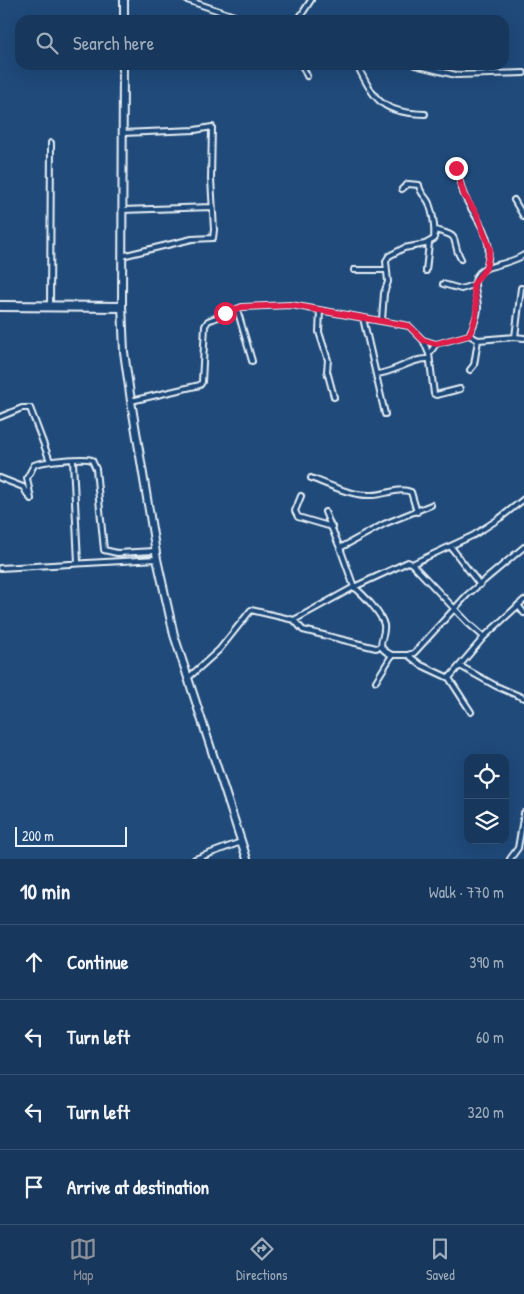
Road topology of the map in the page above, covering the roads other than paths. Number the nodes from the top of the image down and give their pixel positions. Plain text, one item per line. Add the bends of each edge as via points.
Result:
1 (124, 0) edge
2 (187, 0) edge
3 (311, 0) edge
4 (124, 15) edge
5 (231, 15) edge
6 (301, 15) edge
7 (124, 70) edge
8 (304, 70) edge
9 (359, 70) edge
10 (436, 70) edge
11 (524, 73) edge
12 (307, 76) dead end
13 (425, 114) dead end
14 (122, 133) junction
15 (51, 143) dead end
16 (456, 168) dead end
17 (402, 189) dead end
18 (514, 200) dead end
19 (212, 207) junction
20 (122, 210) junction
21 (524, 217) edge
22 (435, 230) junction
23 (429, 243) junction
24 (524, 255) edge
25 (122, 256) junction
26 (461, 259) dead end
27 (486, 268) junction
28 (354, 270) dead end
29 (385, 270) junction
30 (426, 271) dead end
31 (444, 284) dead end
32 (473, 285) junction
33 (521, 288) dead end
34 (0, 304) edge
35 (50, 307) junction
36 (122, 307) junction
37 (0, 308) edge
38 (237, 309) junction
39 (320, 311) junction
40 (363, 318) junction
41 (382, 320) junction
42 (469, 335) junction
43 (515, 337) junction
44 (524, 338) edge
45 (423, 340) junction
46 (478, 340) junction
47 (436, 344) junction
48 (429, 357) junction
49 (252, 361) dead end
50 (470, 370) dead end
51 (376, 374) junction
52 (460, 389) dead end
53 (334, 397) dead end
54 (131, 401) junction
55 (386, 414) dead end
56 (0, 417) edge
57 (50, 461) junction
58 (74, 461) junction
59 (0, 478) edge
60 (311, 478) dead end
61 (301, 496) dead end
62 (523, 501) edge
63 (431, 505) dead end
64 (324, 512) dead end
65 (417, 512) junction
66 (332, 527) junction
67 (524, 546) edge
68 (451, 547) junction
69 (340, 548) junction
70 (155, 551) junction
71 (157, 559) junction
72 (78, 562) junction
73 (412, 564) junction
74 (0, 568) edge
75 (480, 585) junction
76 (354, 587) junction
77 (524, 600) edge
78 (518, 605) junction
79 (455, 608) junction
80 (524, 613) edge
81 (294, 620) junction
82 (484, 637) junction
83 (381, 646) junction
84 (392, 655) junction
85 (408, 656) junction
86 (460, 666) junction
87 (188, 678) junction
88 (449, 678) junction
89 (376, 680) dead end
90 (524, 698) edge
91 (471, 712) dead end
92 (524, 813) edge
93 (241, 842) junction
94 (195, 859) edge
95 (247, 859) edge
96 (510, 859) edge

1 - 4 highway
2 - 5 street
3 - 6 street
7 - 14 highway
8 - 12 street
9 - 13 street via 369,91 383,106 398,112
10 - 11 street via 456,75
14 - 19 street via 212,127
14 - 20 highway
15 - 35 street
16 - 27 street via 464,195 488,239 490,249
17 - 22 street via 408,184 419,185 428,202
18 - 21 street
19 - 20 street
19 - 25 street via 213,238 192,239
20 - 25 highway
22 - 23 street via 434,239
22 - 26 street via 455,237
23 - 29 street via 392,252
23 - 30 street
24 - 27 street
25 - 36 highway
27 - 32 street
28 - 29 street
29 - 41 street via 388,282
31 - 32 street via 461,289
32 - 42 street via 478,308
33 - 43 street
34 - 35 street
35 - 36 street
35 - 37 street
36 - 54 highway
38 - 39 street via 291,305
38 - 49 street
38 - 54 street via 206,323 200,385
39 - 40 street
39 - 53 street via 319,332
40 - 41 street
40 - 51 street
41 - 45 street via 409,326
42 - 46 street
42 - 47 street
43 - 44 street
43 - 46 street
45 - 47 street
45 - 48 street
46 - 50 street via 474,365
47 - 48 street
48 - 51 street
48 - 52 street via 434,394
51 - 55 street
54 - 70 highway
56 - 57 street via 30,408
57 - 58 street
57 - 59 street via 34,465 28,474 31,499 23,487
58 - 70 street via 88,458 96,466 104,550 117,553
58 - 72 street
60 - 65 street via 363,495 406,490 411,492
61 - 66 street via 294,511 298,517
62 - 68 street
63 - 65 street
64 - 66 street
65 - 69 street via 384,524
66 - 69 street
67 - 75 street
68 - 73 street
68 - 75 street
69 - 76 street
70 - 71 highway
71 - 72 street
71 - 87 highway via 174,635
72 - 74 street
73 - 76 street via 408,562
73 - 79 street
75 - 79 street
76 - 81 street
76 - 83 street via 369,602 383,624
77 - 78 street
78 - 80 street
78 - 82 street
79 - 82 street
79 - 85 street
81 - 83 street via 303,630 312,633 376,648
81 - 87 street via 251,610 219,650
82 - 86 street
83 - 84 street via 383,651
84 - 85 street
84 - 89 street
85 - 88 street
86 - 88 street
86 - 90 street
87 - 93 highway
88 - 91 street
92 - 96 street via 518,848
93 - 94 street
93 - 95 highway

